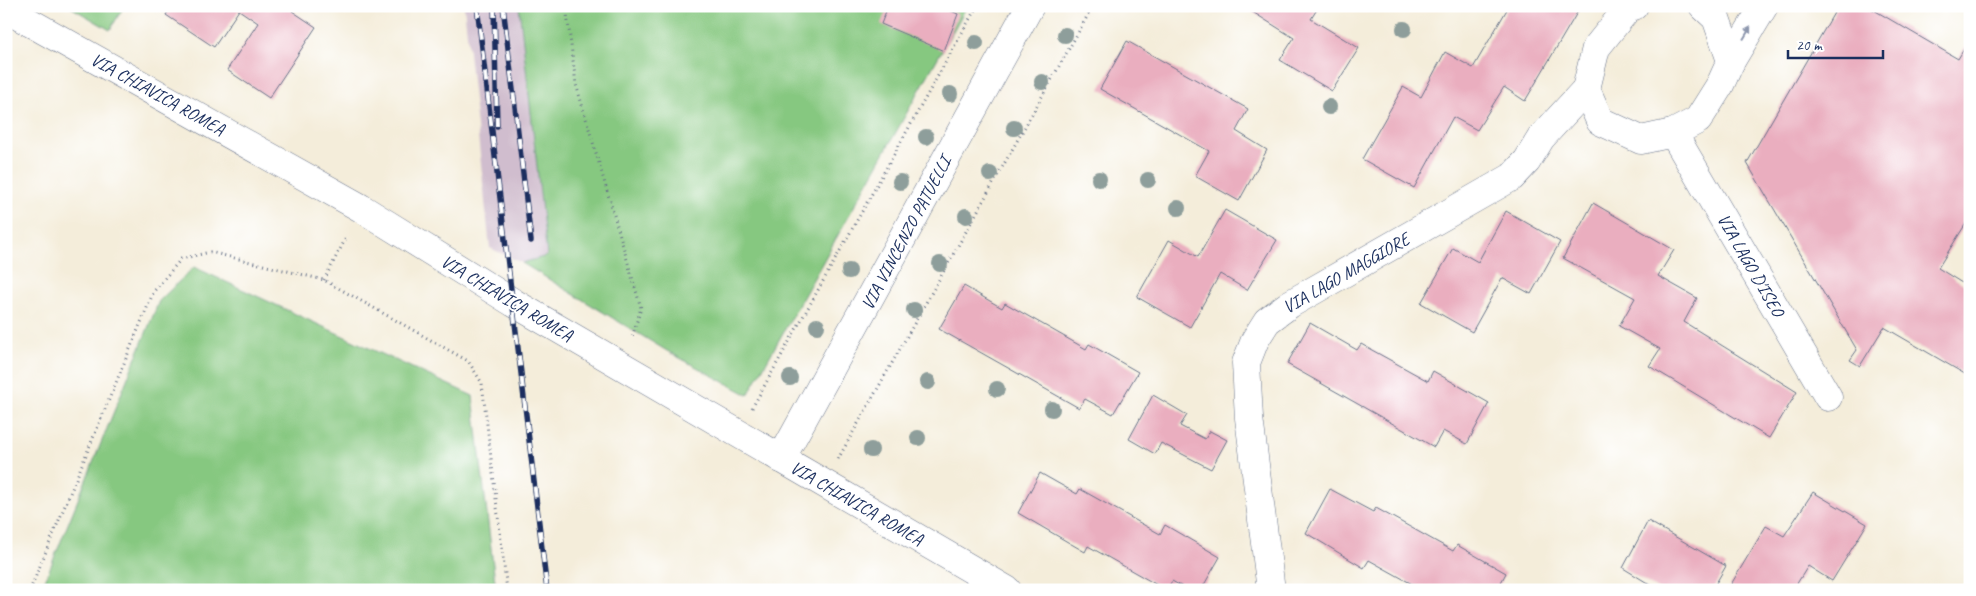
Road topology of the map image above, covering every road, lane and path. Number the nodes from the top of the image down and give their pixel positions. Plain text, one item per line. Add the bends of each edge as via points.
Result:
1 (566, 6) edge
2 (977, 6) edge
3 (1030, 6) edge
4 (1093, 6) edge
5 (1634, 6) edge
6 (1703, 6) edge
7 (1764, 6) edge
8 (6, 9) edge
9 (1731, 60) junction
10 (1586, 89) junction
11 (1673, 133) junction
12 (361, 208) junction
13 (324, 280) junction
14 (619, 365) junction
15 (1828, 397) dead end
16 (751, 411) dead end
17 (781, 459) junction
18 (837, 460) dead end
19 (30, 590) edge
20 (507, 590) edge
21 (1007, 590) edge
22 (1271, 590) edge

1 - 14 path via 576,84 641,308
2 - 16 path
3 - 17 street, VIA VINCENZO PATUELLI
4 - 18 path
5 - 10 street via 1628,8 1596,48
6 - 9 street via 1716,18
9 -> 7 street
8 - 12 street, VIA CHIAVICA ROMEA
9 - 11 street via 1698,120
10 - 11 street via 1600,121 1641,140
10 - 22 street, VIA LAGO MAGGIORE via 1541,138 1512,177 1290,304 1267,321 1254,340 1246,363 1249,418
11 - 15 street, VIA LAGO D'ISEO
12 - 13 path
12 - 14 street, VIA CHIAVICA ROMEA
13 - 19 path via 210,252 181,259 154,291
13 - 20 path via 468,361 482,383
14 - 17 street, VIA CHIAVICA ROMEA
17 - 21 street, VIA CHIAVICA ROMEA

